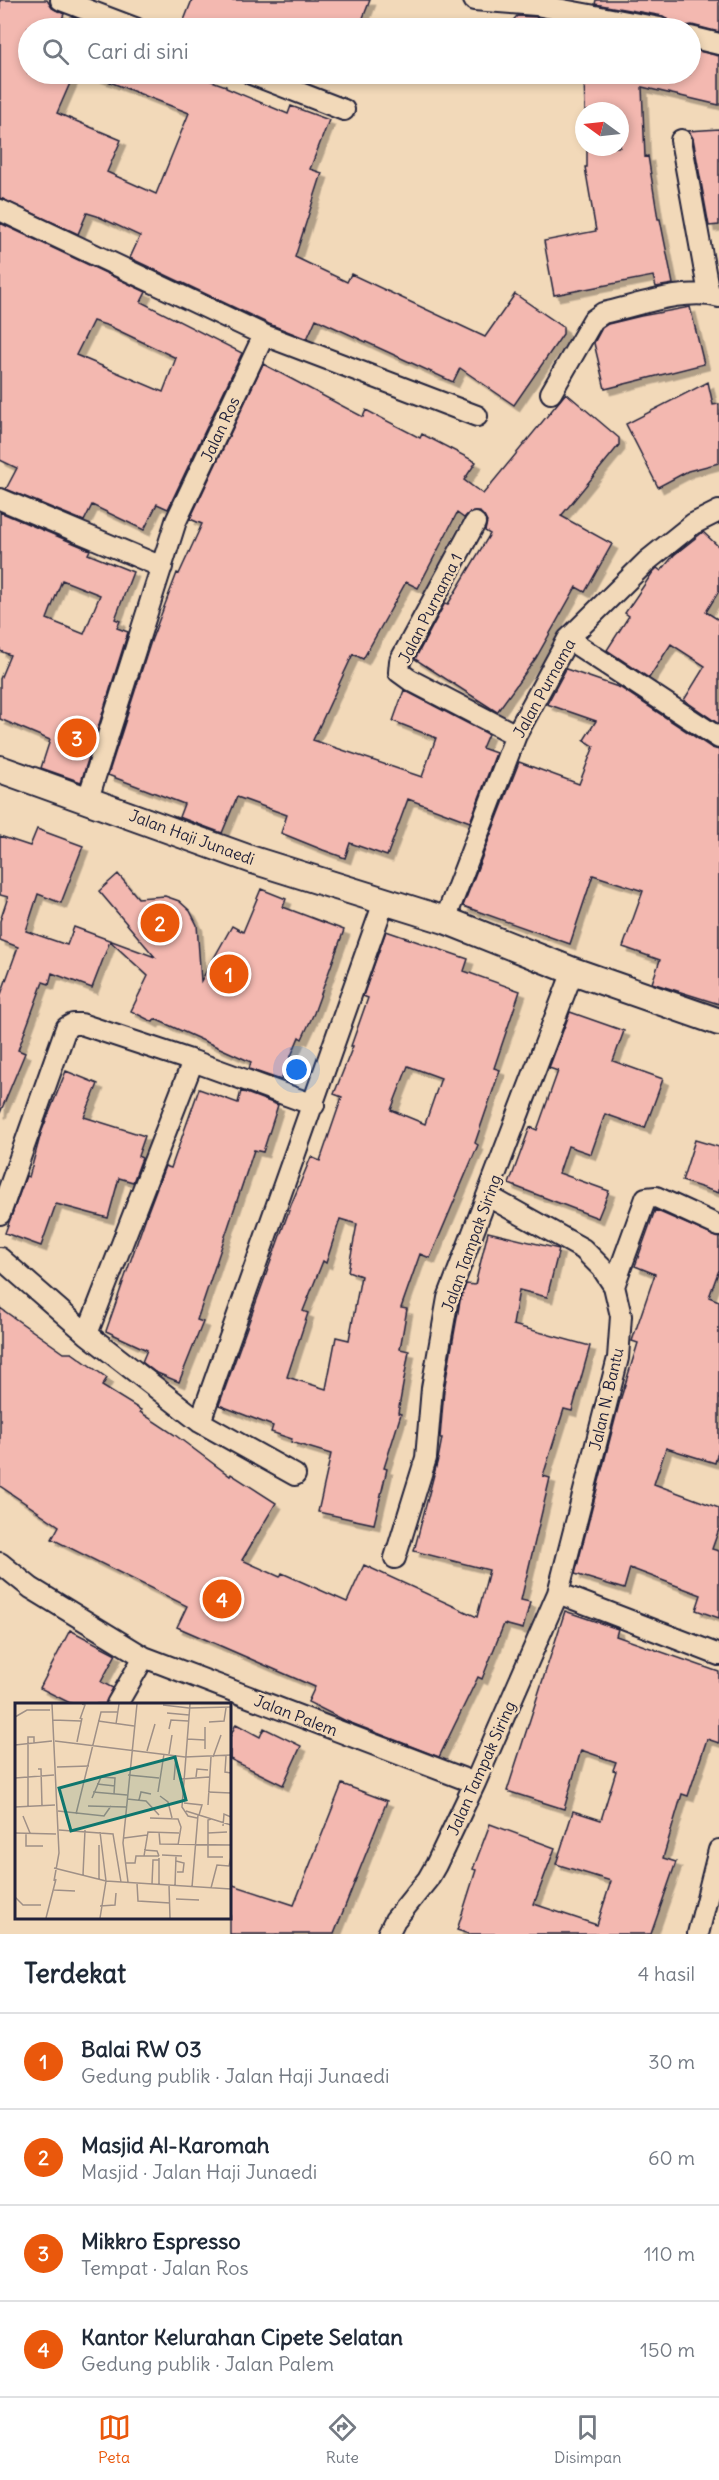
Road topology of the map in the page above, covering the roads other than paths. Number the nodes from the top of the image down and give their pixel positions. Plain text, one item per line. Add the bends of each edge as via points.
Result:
1 (61, 0) edge
2 (476, 0) edge
3 (109, 18) edge
4 (604, 18) edge
5 (701, 40) edge
6 (719, 44) edge
7 (277, 84) edge
8 (344, 110) dead end
9 (681, 140) dead end
10 (0, 210) edge
11 (714, 296) edge
12 (264, 335) junction
13 (551, 393) dead end
14 (477, 416) dead end
15 (0, 499) edge
16 (719, 511) edge
17 (475, 523) dead end
18 (162, 567) junction
19 (568, 639) junction
20 (516, 735) junction
21 (719, 738) edge
22 (0, 769) edge
23 (87, 802) junction
24 (384, 902) junction
25 (445, 920) junction
26 (573, 971) junction
27 (719, 1022) edge
28 (193, 1061) junction
29 (314, 1105) junction
30 (488, 1196) junction
31 (0, 1214) edge
32 (719, 1226) edge
33 (0, 1258) edge
34 (614, 1286) junction
35 (87, 1334) junction
36 (200, 1422) junction
37 (294, 1475) dead end
38 (395, 1558) dead end
39 (0, 1563) edge
40 (558, 1593) junction
41 (719, 1655) edge
42 (144, 1657) junction
43 (118, 1703) edge
44 (475, 1783) junction
45 (719, 1850) edge
46 (388, 1934) edge
47 (698, 1934) edge

1 - 3 street
2 - 4 street
5 - 6 street
7 - 8 street
9 - 11 street
10 - 12 street
11 - 13 street via 674,297 603,313 593,320
12 - 14 street
12 - 18 street, Jalan Ros via 176,521
15 - 18 street
16 - 19 street, Jalan Purnama via 693,524 647,561
17 - 20 street, Jalan Purnama 1 via 400,661 399,672
18 - 23 street, Jalan Ros
19 - 20 street, Jalan Purnama
19 - 21 street
20 - 25 street, Jalan Purnama
22 - 23 street, Jalan Haji Junaedi
23 - 24 street, Jalan Haji Junaedi
24 - 25 street, Jalan Haji Junaedi
24 - 29 street
25 - 26 street, Jalan Haji Junaedi
26 - 27 street, Jalan Haji Junaedi
26 - 30 street, Jalan Tampak Siring
28 - 29 street
28 - 31 street via 81,1024 69,1025
28 - 35 street
29 - 36 street
30 - 34 street, Jalan N. Bantu via 583,1249
30 - 38 street, Jalan Tampak Siring via 448,1298 432,1388 426,1458
32 - 34 street via 656,1197 646,1198
33 - 35 street
34 - 40 street, Jalan N. Bantu via 621,1316 618,1358
35 - 36 street
36 - 37 street
39 - 42 street, Jalan Palem via 31,1588
40 - 41 street
40 - 44 street, Jalan Tampak Siring
42 - 43 street
42 - 44 street, Jalan Palem
44 - 46 street, Jalan Tampak Siring via 428,1879
45 - 47 street

